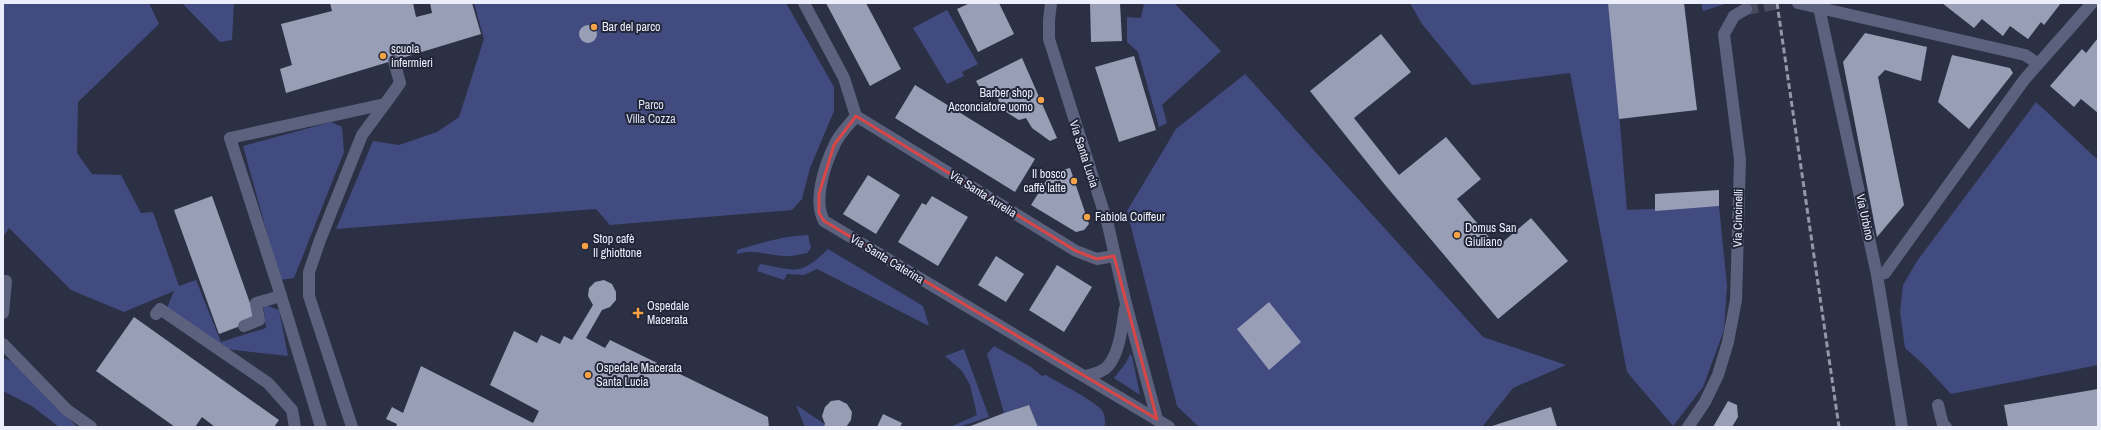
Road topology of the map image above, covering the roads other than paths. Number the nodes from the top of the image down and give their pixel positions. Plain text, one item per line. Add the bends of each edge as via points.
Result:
1 (804, 3) edge
2 (1051, 3) edge
3 (1798, 3) edge
4 (2092, 3) edge
5 (1819, 5) edge
6 (1746, 9) tunnel mouth
7 (394, 61) dead end
8 (2037, 63) junction
9 (386, 104) junction
10 (856, 116) junction
11 (1114, 256) junction
12 (1877, 275) junction
13 (6, 281) dead end
14 (281, 296) junction
15 (1126, 304) junction
16 (3, 313) edge
17 (156, 314) dead end
18 (244, 326) dead end
19 (3, 344) edge
20 (1085, 376) junction
21 (1938, 405) dead end
22 (1157, 418) junction
23 (91, 427) edge
24 (295, 427) edge
25 (320, 427) edge
26 (352, 427) edge
27 (1169, 427) edge
28 (1688, 427) edge
29 (1902, 427) edge
30 (1946, 427) edge

1 - 10 street via 844,78
2 - 11 street, Via Santa Lucia via 1048,20 1049,39 1108,225
3 - 5 street
4 - 8 street
5 - 8 street via 2025,55
5 - 12 street, Via Urbino
6 - 28 street, Via Cincinelli via 1734,16 1724,34 1740,160 1736,300 1728,342 1718,375 1705,402
7 - 9 street via 400,83
8 - 12 street via 1885,273
9 - 14 street via 230,138
9 - 26 street via 362,135 320,240 310,272 309,296
10 - 11 street, Via Santa Aurelia via 1076,251 1097,259
10 - 20 street, Via Santa Caterina via 834,145 819,194 819,212 824,221
11 - 15 street, Via Santa Lucia
12 - 29 street, Via Urbino
13 - 16 street
14 - 18 street via 256,303 259,320
14 - 25 street
15 - 20 street, Via Santa Lucia via 1115,353 1108,367
15 - 22 street, Via Santa Lucia
17 - 24 street via 160,309 268,383 292,410
19 - 23 street via 67,410
20 - 22 street, Via Santa Caterina
21 - 30 street
22 - 27 street

